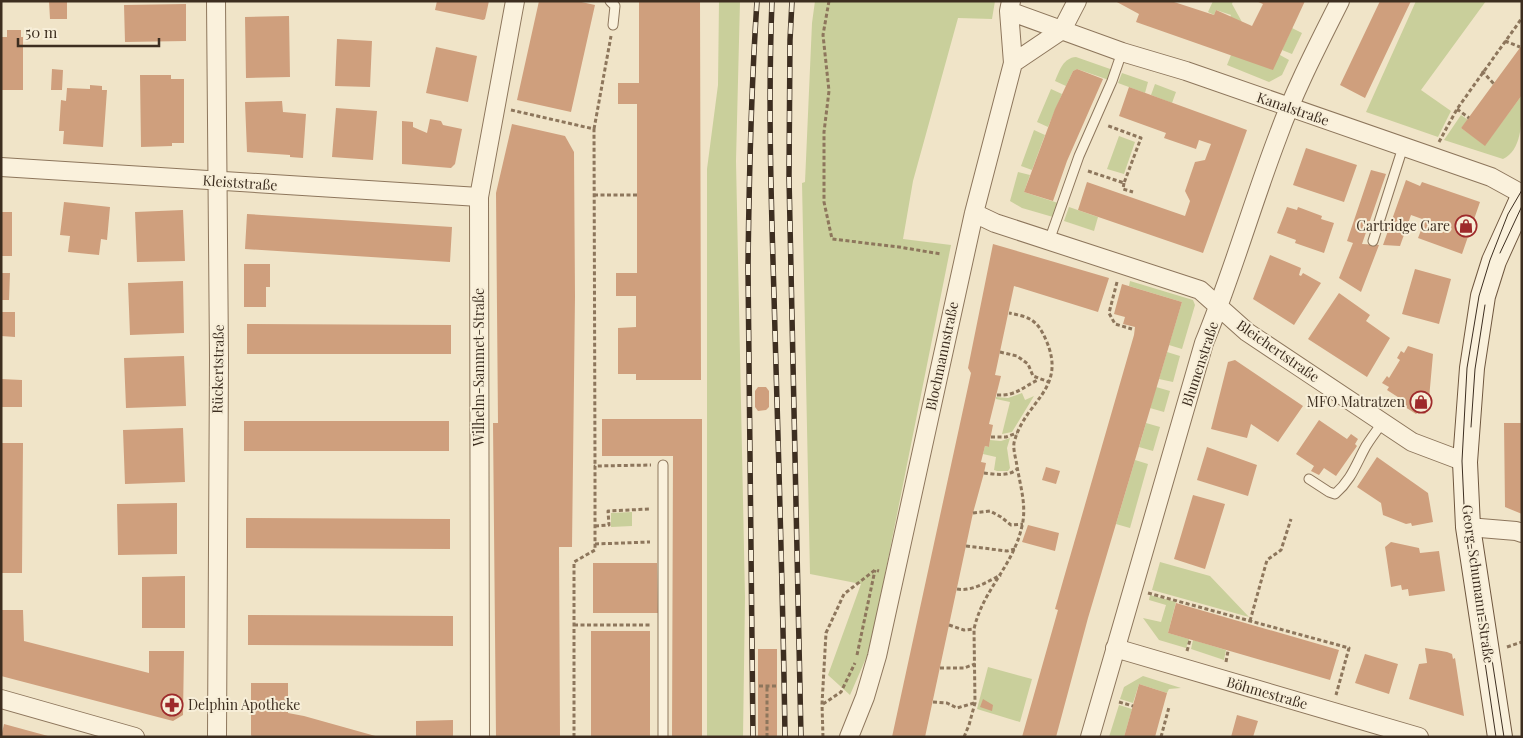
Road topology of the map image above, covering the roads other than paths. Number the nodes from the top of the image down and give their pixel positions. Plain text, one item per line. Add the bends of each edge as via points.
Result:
1 (216, 1) edge
2 (515, 1) edge
3 (610, 1) edge
4 (1077, 1) edge
5 (1340, 1) edge
6 (1010, 6) edge
7 (613, 25) road end
8 (1062, 30) junction
9 (1122, 52) junction
10 (1013, 63) junction
11 (1289, 108) junction
12 (1403, 147) junction
13 (1, 167) edge
14 (218, 181) junction
15 (1522, 194) edge
16 (479, 198) junction
17 (1522, 199) edge
18 (974, 213) junction
19 (1050, 241) junction
20 (1372, 241) dead end
21 (1219, 306) junction
22 (1383, 422) junction
23 (1465, 462) junction
24 (663, 465) road end
25 (1310, 479) dead end
26 (1468, 527) junction
27 (1522, 533) edge
28 (1115, 648) junction
29 (1, 699) edge
30 (135, 737) edge
31 (217, 737) edge
32 (480, 737) edge
33 (663, 737) edge
34 (849, 737) edge
35 (1090, 737) edge
36 (1419, 737) edge
37 (1500, 737) edge

1 - 14 street, Rückertstraße
2 - 16 street, Wilhelm-Sammet-Straße
3 - 7 lane via 615,6
4 - 8 street
5 - 11 street, Blumenstraße
6 - 8 street, Kanalstraße
6 - 10 street, Blochmannstraße
8 - 9 street, Kanalstraße
8 - 10 street
9 - 11 street, Kanalstraße
9 - 19 lane via 1075,167
10 - 18 street, Blochmannstraße
11 - 12 street, Kanalstraße
11 - 21 street, Blumenstraße
12 - 15 street, Kanalstraße via 1491,178
12 - 20 lane
13 - 14 street, Kleiststraße
14 - 16 street, Kleiststraße
14 - 31 street, Rückertstraße
16 - 32 street, Wilhelm-Sammet-Straße
17 - 23 main road, Georg-Schumann-Straße via 1494,261 1483,296 1472,368
18 - 19 street, Bleichertstraße
18 - 34 street, Blochmannstraße via 877,656 866,697
19 - 21 street, Bleichertstraße via 1200,290
21 - 22 street, Bleichertstraße via 1247,332
21 - 28 street, Blumenstraße via 1204,343
22 - 23 street, Bleichertstraße via 1412,442
22 - 25 lane via 1366,446 1356,469 1336,494
23 - 26 main road, Georg-Schumann-Straße
24 - 33 lane
26 - 27 street
26 - 37 main road, Georg-Schumann-Straße
28 - 35 street, Blumenstraße
28 - 36 street, Böhmestraße
29 - 30 street

